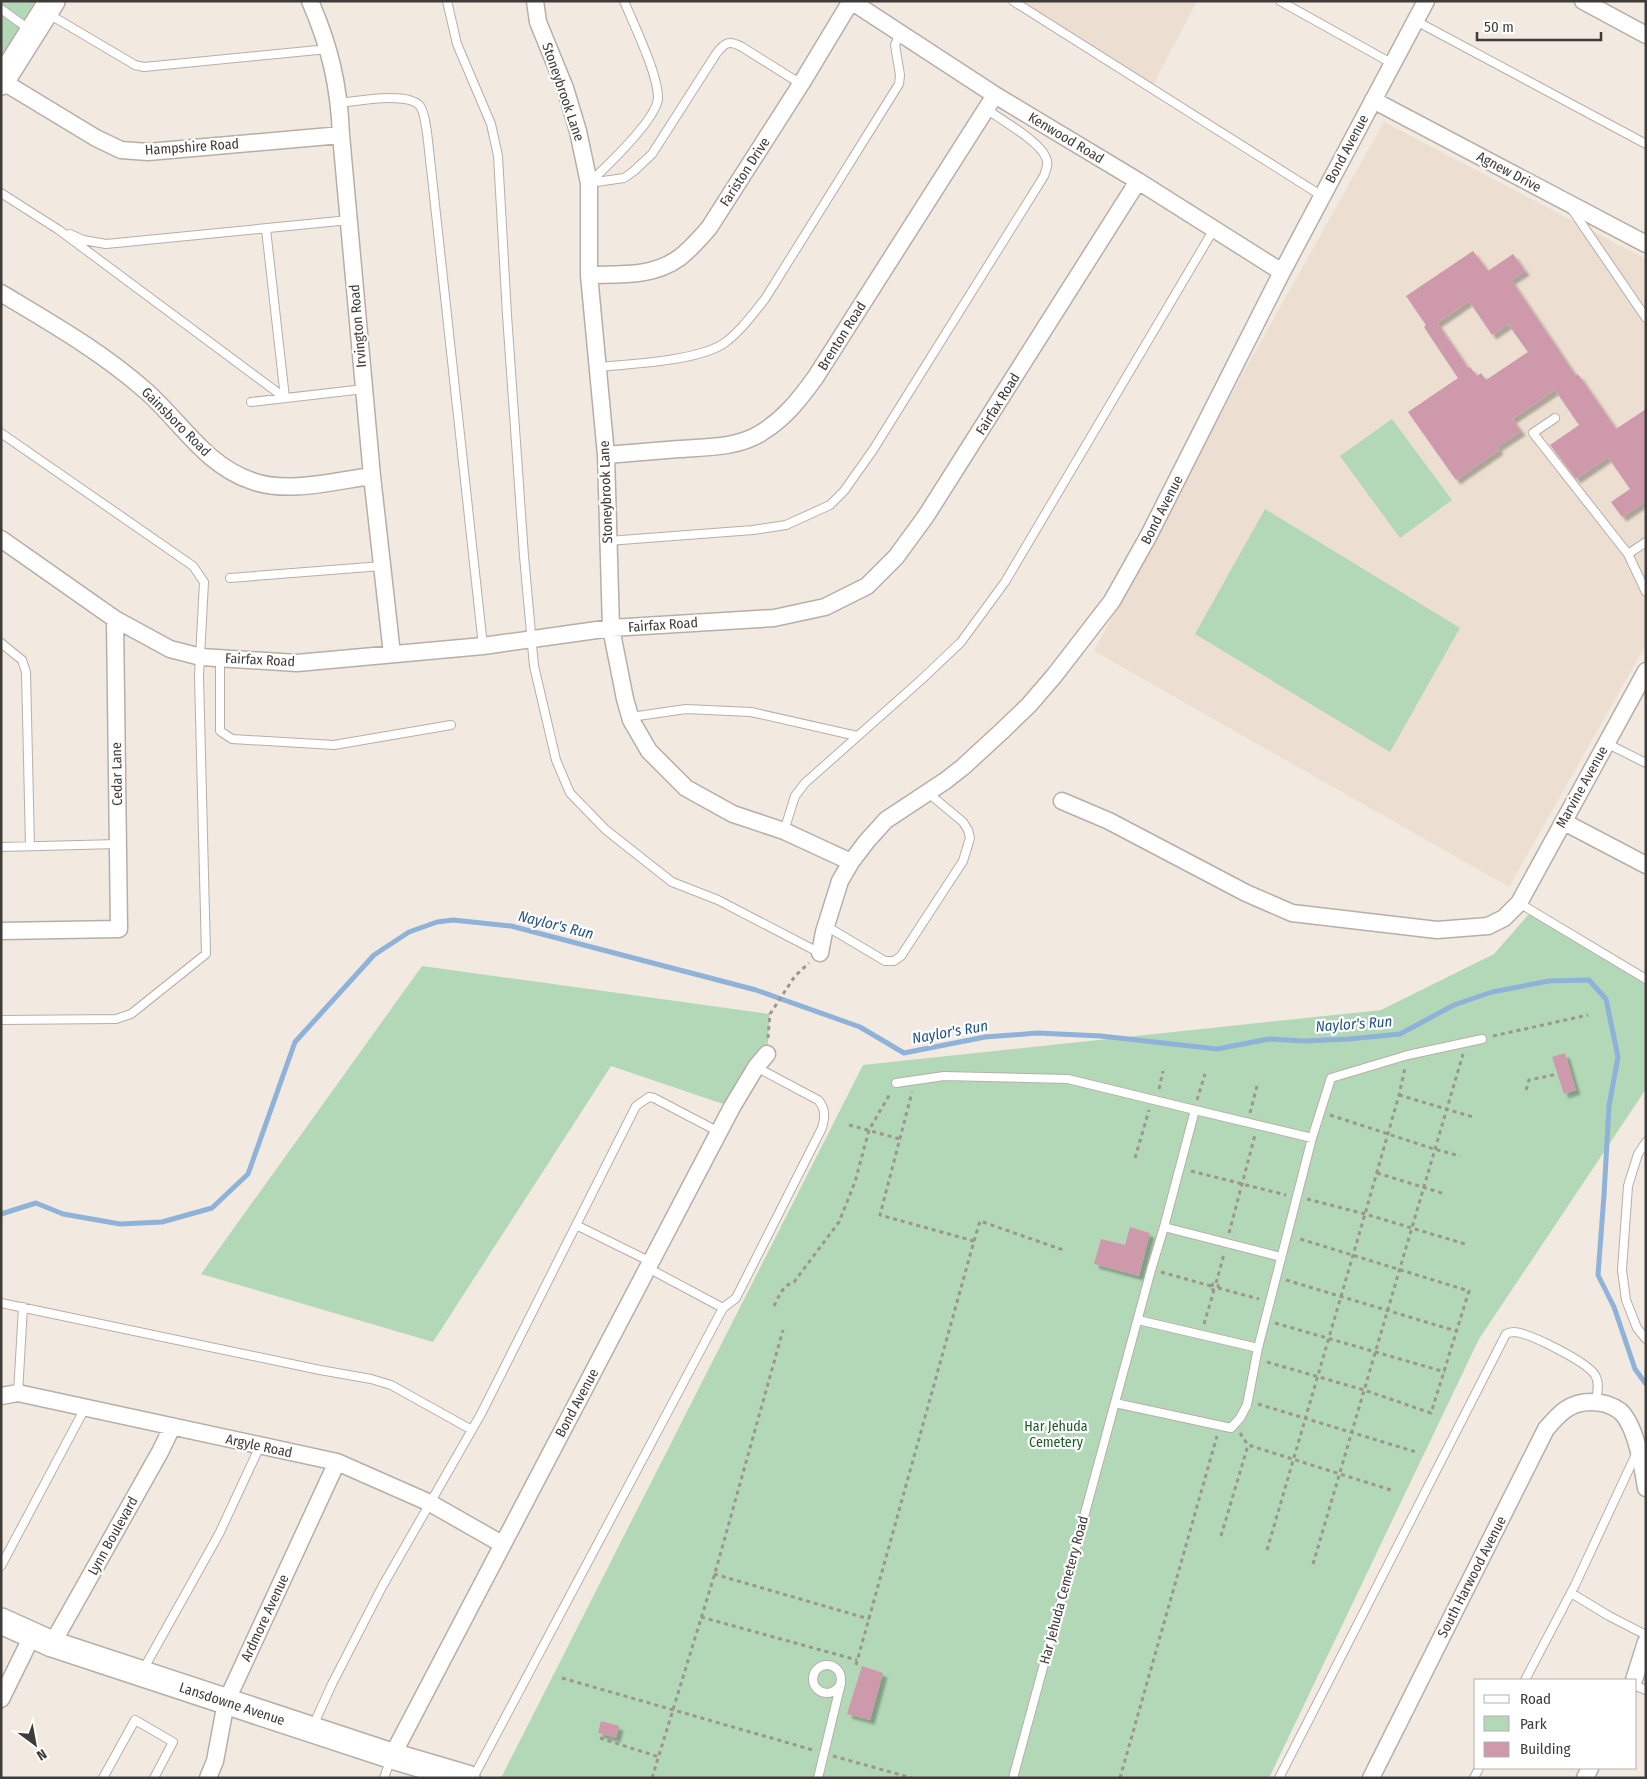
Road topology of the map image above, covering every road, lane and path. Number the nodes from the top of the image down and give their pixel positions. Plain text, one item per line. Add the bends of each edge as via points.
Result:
1 (310, 1) edge
2 (447, 1) edge
3 (535, 1) edge
4 (624, 1) edge
5 (851, 1) edge
6 (1013, 1) edge
7 (1280, 1) edge
8 (1426, 1) edge
9 (1583, 1) edge
10 (1, 9) edge
11 (44, 15) edge
12 (1416, 21) junction
13 (900, 33) junction
14 (1646, 35) edge
15 (329, 49) junction
16 (1393, 64) junction
17 (2, 82) edge
18 (802, 84) junction
19 (995, 95) junction
20 (1373, 100) junction
21 (339, 103) junction
22 (986, 109) junction
23 (341, 135) junction
24 (1646, 144) edge
25 (589, 182) junction
26 (1138, 182) junction
27 (1, 193) edge
28 (1322, 196) junction
29 (1566, 202) junction
30 (348, 220) junction
31 (266, 228) junction
32 (1214, 229) junction
33 (59, 230) junction
34 (106, 244) junction
35 (1646, 244) edge
36 (105, 264) junction
37 (1282, 272) junction
38 (590, 275) junction
39 (1, 293) edge
40 (1646, 318) edge
41 (598, 367) junction
42 (364, 389) junction
43 (286, 398) junction
44 (251, 402) dead end
45 (1555, 418) dead end
46 (1, 433) edge
47 (606, 455) junction
48 (372, 476) junction
49 (1, 539) edge
50 (608, 541) junction
51 (1646, 542) edge
52 (1628, 554) junction
53 (382, 566) junction
54 (230, 578) dead end
55 (1646, 592) edge
56 (114, 619) junction
57 (611, 628) junction
58 (533, 640) junction
59 (1, 643) edge
60 (483, 646) junction
61 (392, 654) junction
62 (201, 657) junction
63 (220, 658) junction
64 (1646, 672) edge
65 (630, 717) junction
66 (451, 725) dead end
67 (857, 736) junction
68 (1606, 743) junction
69 (1646, 763) edge
70 (927, 792) junction
71 (1062, 801) dead end
72 (1564, 822) junction
73 (784, 832) junction
74 (118, 844) junction
75 (30, 846) junction
76 (1, 847) edge
77 (851, 862) junction
78 (1646, 865) edge
79 (1519, 903) junction
80 (826, 926) junction
81 (1, 931) edge
82 (820, 953) joint
83 (795, 976) dead end
84 (1646, 979) edge
85 (1588, 1015) dead end
86 (1, 1020) edge
87 (1482, 1038) joint
88 (1467, 1042) junction
89 (767, 1054) joint
90 (1408, 1055) junction
91 (756, 1066) junction
92 (1163, 1071) dead end
93 (1205, 1074) dead end
94 (1558, 1074) dead end
95 (916, 1080) junction
96 (1258, 1082) dead end
97 (896, 1083) joint
98 (1526, 1090) dead end
99 (1399, 1095) junction
100 (1154, 1100) junction
101 (1446, 1109) junction
102 (1195, 1110) junction
103 (1320, 1112) junction
104 (1473, 1117) dead end
105 (1248, 1123) junction
106 (849, 1125) dead end
107 (1258, 1125) junction
108 (869, 1130) junction
109 (719, 1132) junction
110 (1388, 1134) junction
111 (1312, 1138) junction
112 (900, 1139) junction
113 (1646, 1142) edge
114 (1434, 1149) junction
115 (1460, 1156) dead end
116 (1135, 1158) dead end
117 (1179, 1168) junction
118 (1377, 1173) junction
119 (1243, 1184) junction
120 (1423, 1188) junction
121 (1445, 1194) dead end
122 (1297, 1197) junction
123 (1365, 1214) junction
124 (576, 1225) junction
125 (1164, 1227) junction
126 (1412, 1228) junction
127 (1287, 1235) junction
128 (974, 1241) junction
129 (1226, 1243) junction
130 (1465, 1244) dead end
131 (1066, 1251) dead end
132 (1353, 1255) junction
133 (1281, 1257) junction
134 (649, 1265) junction
135 (1400, 1269) junction
136 (1151, 1270) junction
137 (1276, 1277) junction
138 (1216, 1283) junction
139 (1212, 1288) junction
140 (1218, 1288) junction
141 (1341, 1297) junction
142 (1270, 1302) junction
143 (1, 1303) edge
144 (774, 1306) dead end
145 (23, 1307) junction
146 (722, 1308) junction
147 (1388, 1311) junction
148 (1138, 1320) junction
149 (1265, 1320) junction
150 (783, 1330) dead end
151 (1456, 1331) junction
152 (1201, 1334) junction
153 (1329, 1338) junction
154 (1646, 1339) edge
155 (1258, 1348) junction
156 (1376, 1352) junction
157 (1256, 1359) junction
158 (1445, 1372) junction
159 (1318, 1377) junction
160 (1364, 1390) junction
161 (18, 1393) junction
162 (1, 1396) edge
163 (1248, 1401) junction
164 (1596, 1402) junction
165 (1115, 1403) junction
166 (85, 1408) junction
167 (1306, 1418) junction
168 (1234, 1424) junction
169 (1220, 1426) junction
170 (172, 1427) junction
171 (472, 1430) junction
172 (1351, 1433) junction
173 (1248, 1445) junction
174 (260, 1446) junction
175 (1638, 1450) junction
176 (1416, 1452) dead end
177 (1294, 1460) junction
178 (337, 1462) junction
179 (1339, 1474) junction
180 (1646, 1488) edge
181 (1394, 1491) dead end
182 (430, 1503) junction
183 (1221, 1536) dead end
184 (502, 1544) junction
185 (1267, 1550) dead end
186 (1314, 1564) dead end
187 (1, 1566) edge
188 (714, 1574) junction
189 (1571, 1593) junction
190 (701, 1617) junction
191 (869, 1619) junction
192 (1, 1621) edge
193 (1646, 1635) edge
194 (42, 1640) junction
195 (1646, 1642) edge
196 (857, 1660) junction
197 (856, 1665) dead end
198 (140, 1674) junction
199 (562, 1678) dead end
200 (1526, 1679) edge
201 (1634, 1679) edge
202 (841, 1683) dead end
203 (1, 1699) edge
204 (226, 1702) junction
205 (673, 1710) junction
206 (311, 1730) junction
207 (600, 1738) dead end
208 (823, 1753) junction
209 (659, 1757) junction
210 (388, 1767) edge
211 (103, 1778) edge
212 (154, 1778) edge
213 (208, 1778) edge
214 (467, 1778) edge
215 (474, 1778) edge
216 (652, 1778) edge
217 (818, 1778) edge
218 (912, 1778) edge
219 (1013, 1778) edge
220 (1120, 1778) edge
221 (1280, 1778) edge
222 (1371, 1778) edge

1 - 15 street, Irvington Road
2 - 58 lane via 457,44 490,124 498,156 524,556
3 - 25 street, Stoneybrook Lane via 538,22 565,88 578,131
4 - 25 lane via 656,81 658,100 650,118
5 - 13 street, Kenwood Road
5 - 18 street, Fariston Drive
6 - 28 lane
7 - 16 lane
8 - 12 street, Bond Avenue
9 - 14 street
10 - 11 lane
11 - 15 lane via 144,67
11 - 17 main road
12 - 16 street, Bond Avenue
12 - 24 lane
13 - 19 street, Kenwood Road
13 - 41 lane via 895,45 899,84 765,299 742,328 722,344 703,352 658,361
15 - 21 street, Irvington Road
16 - 20 street, Bond Avenue
17 - 23 street, Hampshire Road via 121,150 148,152
18 - 25 lane via 742,47 727,43 716,54 652,154 624,178
18 - 38 street, Fariston Drive via 709,228 679,258 644,273
19 - 22 street, Brenton Road
19 - 26 street, Kenwood Road
20 - 28 street, Bond Avenue
20 - 29 street, Agnew Drive
21 - 23 street, Irvington Road
21 - 60 lane via 401,98 420,106 424,117
22 - 47 street, Brenton Road via 815,378 782,418 760,434 738,443
22 - 50 lane via 1038,146 1047,159 1044,176 873,450 844,491 830,505 786,525
23 - 30 street, Irvington Road
25 - 38 street, Stoneybrook Lane
26 - 32 street, Kenwood Road
26 - 57 street, Fairfax Road via 926,516 896,557 867,586 825,607 774,618
27 - 33 lane
28 - 37 street, Bond Avenue
29 - 35 street, Agnew Drive
29 - 40 lane
30 - 31 lane
30 - 42 street, Irvington Road
31 - 34 lane
31 - 43 lane
32 - 37 street, Kenwood Road
32 - 67 lane via 1005,582 961,642
33 - 34 lane via 83,240
33 - 36 lane
34 - 36 lane via 101,255
36 - 43 lane
37 - 70 street, Bond Avenue via 1154,526 1112,601 1029,705 963,767
38 - 41 street, Stoneybrook Lane
39 - 48 street, Gainsboro Road via 103,355 147,392 193,442 222,467 252,482 286,488
41 - 47 street, Stoneybrook Lane
42 - 43 lane
42 - 48 street, Irvington Road
43 - 44 lane
45 - 52 lane via 1533,433
46 - 62 lane via 193,566 204,582
47 - 50 street, Stoneybrook Lane
48 - 53 street, Irvington Road
49 - 56 street, Fairfax Road
50 - 57 street, Stoneybrook Lane
51 - 52 lane
52 - 55 lane
53 - 54 lane
53 - 61 street, Irvington Road
56 - 62 street, Fairfax Road via 170,649
56 - 74 street, Cedar Lane
57 - 58 street, Fairfax Road
57 - 65 street, Stoneybrook Lane
58 - 60 street, Fairfax Road
58 - 82 lane via 534,666 556,760 570,793 606,830 672,882 718,900
59 - 75 lane via 22,660 26,672
60 - 61 street, Fairfax Road
61 - 63 street, Fairfax Road via 297,663
62 - 63 street, Fairfax Road
62 - 86 lane via 206,954 131,1014 116,1019
63 - 66 lane via 220,731 232,739 334,745
64 - 68 street, Marvine Avenue
65 - 67 lane via 686,709 751,712
65 - 73 street, Stoneybrook Lane via 650,751 686,788 733,814
67 - 73 lane via 795,796
68 - 69 lane
68 - 72 street, Marvine Avenue
70 - 77 street, Bond Avenue via 886,820
70 - 80 lane via 963,822 970,838 962,861 901,956 894,961 885,961
71 - 79 street, Marvine Avenue via 1109,821 1246,894 1292,913 1437,930 1488,926 1504,918
72 - 78 street
72 - 79 street, Marvine Avenue
73 - 77 street, Stoneybrook Lane
74 - 75 lane
74 - 81 street, Cedar Lane via 119,929
75 - 76 lane
77 - 80 street, Bond Avenue via 840,880
79 - 84 lane
80 - 82 street, Bond Avenue
83 - 89 path via 770,1014
85 - 87 path
87 - 88 lane
88 - 90 lane
88 - 101 path
89 - 91 street, Bond Avenue
90 - 99 path
90 - 103 lane via 1332,1078
91 - 109 street, Bond Avenue
91 - 146 lane via 818,1100 825,1116 822,1128 736,1298
92 - 100 path
93 - 102 path
94 - 98 path via 1529,1080
95 - 97 lane
95 - 100 lane via 944,1076 1068,1079
95 - 112 path
96 - 105 path
97 - 108 path
99 - 101 path
99 - 110 path
100 - 102 lane
100 - 116 path
101 - 104 path
101 - 114 path
102 - 105 lane
102 - 117 lane, Har Jehuda Cemetery Road
103 - 110 path
103 - 111 lane
105 - 107 lane
106 - 108 path
107 - 111 lane
107 - 119 path
108 - 112 path
108 - 144 path via 856,1182 839,1222 794,1282 782,1291
109 - 124 lane via 654,1098 643,1100 636,1106
109 - 134 street, Bond Avenue
110 - 114 path
110 - 118 path
111 - 122 lane
112 - 128 path via 880,1215
113 - 154 lane via 1638,1154 1628,1186 1622,1270 1626,1300 1637,1328
114 - 115 path
114 - 120 path
117 - 119 path
117 - 125 lane, Har Jehuda Cemetery Road
118 - 120 path
118 - 123 path
119 - 122 path
119 - 129 path
120 - 121 path
120 - 126 path
122 - 123 path
122 - 127 lane
123 - 126 path
123 - 132 path
124 - 134 lane
124 - 171 lane
125 - 129 lane
125 - 136 lane, Har Jehuda Cemetery Road
126 - 130 path
126 - 135 path
127 - 132 path
127 - 133 lane
128 - 131 path via 980,1221
128 - 191 path
129 - 133 lane
129 - 138 path
132 - 135 path
132 - 141 path
133 - 137 lane
134 - 146 lane
134 - 184 street, Bond Avenue
135 - 147 path
135 - 151 path via 1470,1290
136 - 139 path
136 - 148 lane, Har Jehuda Cemetery Road
137 - 141 path
137 - 142 lane
138 - 139 path
138 - 140 path
139 - 140 path
139 - 152 path
140 - 142 path
141 - 147 path
141 - 153 path
142 - 149 lane
143 - 145 lane
145 - 161 lane
145 - 171 lane via 371,1378 391,1385
146 - 215 lane
147 - 151 path
147 - 156 path
148 - 152 lane
148 - 165 lane, Har Jehuda Cemetery Road
149 - 153 path
149 - 155 lane
150 - 188 path
151 - 158 path
152 - 155 lane
153 - 156 path
153 - 159 path
155 - 157 lane
156 - 158 path
156 - 160 path
157 - 159 path
157 - 163 lane
158 - 160 path via 1431,1413
159 - 160 path
159 - 167 path
160 - 172 path
161 - 162 street, Argyle Road
161 - 166 street, Argyle Road
163 - 167 path
163 - 168 lane
164 - 175 street via 1620,1412 1632,1429
164 - 221 lane via 1598,1386 1590,1369 1540,1340 1512,1331 1506,1334
164 - 222 street, South Harwood Avenue via 1573,1405 1563,1410 1546,1429
165 - 169 lane
165 - 219 lane, Har Jehuda Cemetery Road
166 - 170 street, Argyle Road
166 - 187 lane
167 - 172 path
167 - 177 path
168 - 169 lane via 1231,1428
168 - 173 path
169 - 220 path
170 - 174 street, Argyle Road
170 - 194 street, Lynn Boulevard via 160,1452
171 - 182 lane
172 - 176 path
172 - 179 path
173 - 177 path
173 - 183 path
174 - 178 street, Argyle Road
174 - 198 lane via 219,1534
175 - 180 street
175 - 189 lane
177 - 179 path
177 - 185 path
178 - 182 street, Argyle Road
178 - 204 street, Ardmore Avenue
179 - 181 path
179 - 186 path
182 - 184 street, Argyle Road
182 - 206 lane via 382,1586
184 - 210 street, Bond Avenue
188 - 190 path
188 - 191 path
189 - 193 lane
189 - 200 lane
190 - 196 path
190 - 205 path
191 - 196 path
192 - 194 main road, Lansdowne Avenue
194 - 198 main road, Lansdowne Avenue
194 - 203 street, Lynn Boulevard
195 - 201 street
196 - 197 path
198 - 204 main road, Lansdowne Avenue
199 - 205 path
202 - 208 lane
204 - 206 main road, Lansdowne Avenue
204 - 213 street, Ardmore Avenue via 215,1761
205 - 208 path
205 - 209 path
206 - 210 main road, Lansdowne Avenue
207 - 209 path
208 - 217 lane
208 - 218 path
209 - 216 path
210 - 214 main road, Lansdowne Avenue
211 - 212 lane via 135,1720 172,1742

